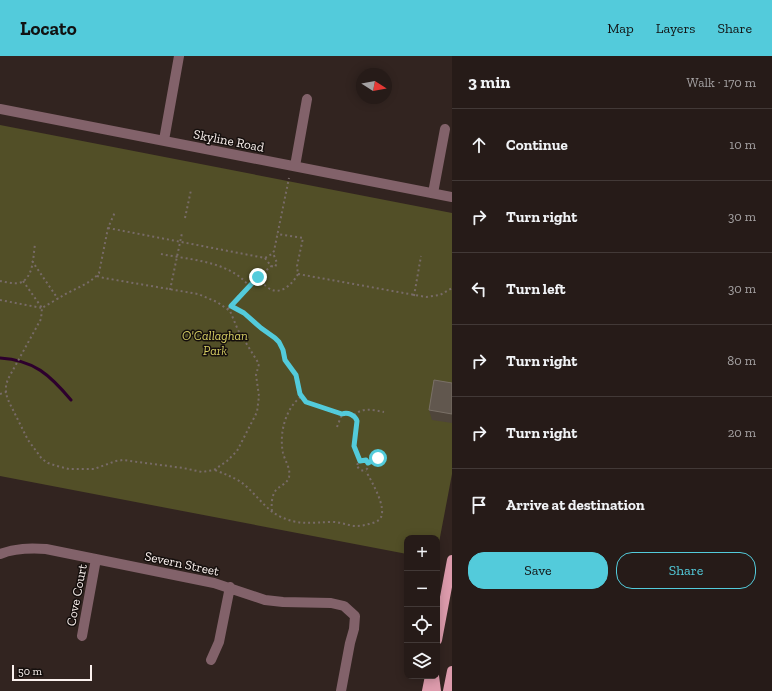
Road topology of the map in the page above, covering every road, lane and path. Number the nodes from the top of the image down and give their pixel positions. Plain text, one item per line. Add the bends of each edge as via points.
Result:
1 (179, 56) edge
2 (307, 99) dead end
3 (0, 109) edge
4 (445, 129) dead end
5 (164, 140) junction
6 (295, 166) junction
7 (289, 178) dead end
8 (191, 190) dead end
9 (433, 193) junction
10 (452, 197) edge
11 (115, 212) dead end
12 (185, 218) dead end
13 (108, 228) junction
14 (182, 233) dead end
15 (277, 234) junction
16 (180, 242) junction
17 (35, 244) dead end
18 (273, 253) junction
19 (161, 254) dead end
20 (422, 256) dead end
21 (177, 257) junction
22 (265, 258) junction
23 (32, 261) junction
24 (271, 266) junction
25 (298, 274) junction
26 (97, 276) junction
27 (258, 277) junction
28 (0, 281) edge
29 (23, 281) junction
30 (249, 286) junction
31 (452, 288) edge
32 (170, 290) junction
33 (414, 296) junction
34 (58, 299) junction
35 (0, 300) edge
36 (231, 306) junction
37 (42, 308) junction
38 (228, 309) junction
39 (6, 392) junction
40 (0, 394) edge
41 (302, 396) junction
42 (384, 412) dead end
43 (342, 414) junction
44 (354, 415) junction
45 (337, 427) dead end
46 (378, 458) dead end
47 (360, 461) junction
48 (368, 463) junction
49 (214, 470) junction
50 (366, 471) junction
51 (272, 512) junction
52 (0, 554) edge
53 (96, 559) junction
54 (452, 560) edge
55 (230, 587) junction
56 (440, 624) edge
57 (82, 636) dead end
58 (211, 660) dead end
59 (452, 671) edge
60 (429, 679) edge
61 (434, 679) edge
62 (341, 691) edge
63 (427, 691) edge
64 (436, 691) edge
65 (448, 691) edge

1 - 5 street
2 - 6 street
3 - 5 street, Skyline Road
4 - 9 street
5 - 6 street, Skyline Road
6 - 9 street, Skyline Road
7 - 15 path
8 - 12 path
9 - 10 street, Skyline Road
11 - 13 path
13 - 16 path
13 - 26 path
14 - 16 path
15 - 18 path
15 - 25 path via 303,238 297,266
16 - 21 path
16 - 22 path
17 - 23 path
18 - 22 path
18 - 24 path via 277,263 274,267
19 - 21 path
20 - 33 path
21 - 30 path via 225,268 238,275
21 - 32 path
22 - 24 path
23 - 29 path via 29,274
23 - 34 path
24 - 27 path
25 - 27 path via 291,285 279,291 266,287
25 - 33 path
26 - 32 path
26 - 34 path
27 - 30 path
28 - 29 path
29 - 37 path
30 - 36 path
31 - 33 path via 434,297
32 - 38 path via 203,296
34 - 37 path
35 - 37 path
36 - 38 path
36 - 41 path via 244,313 279,342 285,360 296,375
37 - 39 path via 41,319 8,379
38 - 49 path via 259,364 256,375 259,404 254,420 237,450
39 - 40 path
39 - 49 path via 28,440 48,463 69,469 94,469 123,460 197,472
41 - 43 path via 310,404
41 - 51 path via 296,400 283,428 282,448 290,474 287,482 274,493
42 - 44 path via 365,410
43 - 44 path
43 - 45 path
44 - 47 path via 357,421 354,446
46 - 48 path
47 - 48 path via 366,460
47 - 50 path via 358,467
48 - 50 path
49 - 51 path via 238,480
50 - 51 path via 382,506 382,515 374,522 362,526 342,522 299,523
52 - 53 street, Severn Street via 25,548 46,549
53 - 55 street, Severn Street
53 - 57 street, Cove Court
54 - 56 main road
55 - 58 street via 219,642
55 - 62 street, Severn Street via 265,600 331,603 344,606 355,616
59 - 65 main road
60 - 63 main road
61 - 64 main road

